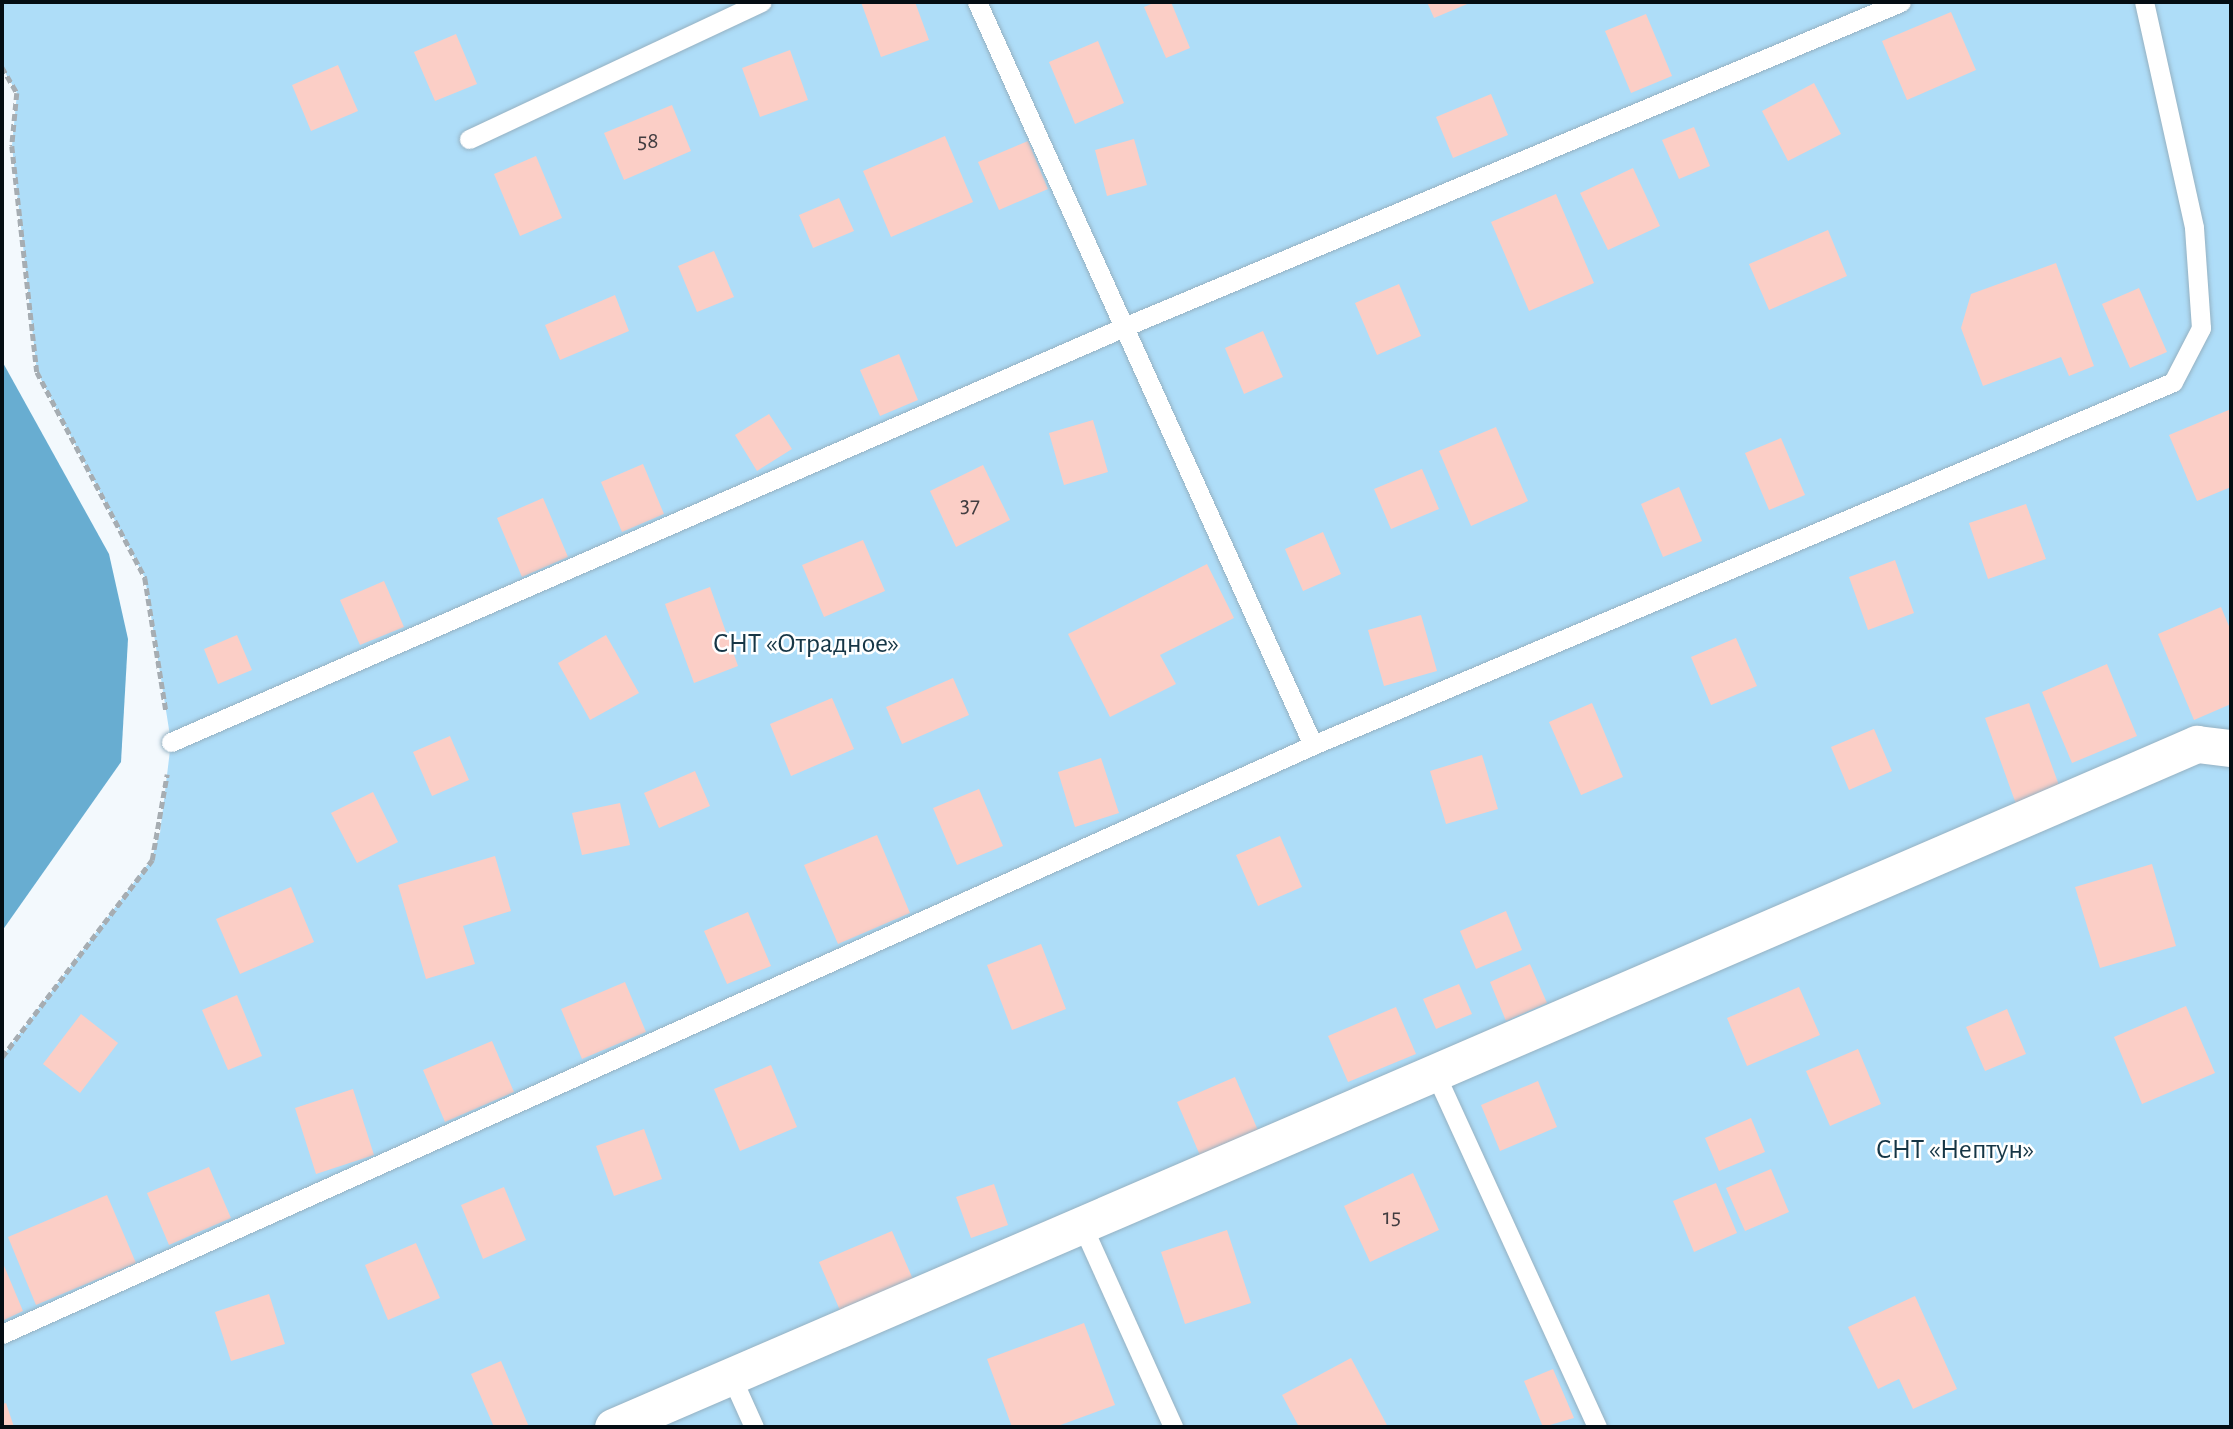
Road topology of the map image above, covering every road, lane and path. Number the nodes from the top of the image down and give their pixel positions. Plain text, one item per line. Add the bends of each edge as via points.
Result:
1 (761, 2) edge
2 (977, 2) edge
3 (1901, 2) edge
4 (2144, 2) edge
5 (2, 67) edge
6 (469, 139) dead end
7 (1124, 327) junction
8 (171, 742) junction
9 (1313, 745) junction
10 (2231, 748) edge
11 (2, 1057) edge
12 (1435, 1073) junction
13 (1082, 1225) junction
14 (2, 1334) edge
15 (731, 1376) junction
16 (612, 1427) edge
17 (754, 1427) edge
18 (1173, 1427) edge
19 (1597, 1427) edge

1 - 6 lane
2 - 7 lane
3 - 7 lane
4 - 9 lane via 2194,227 2200,328 2173,382
5 - 8 path via 17,93 12,146 37,372 145,578
7 - 8 lane
7 - 9 lane
8 - 11 path via 160,833 152,860
9 - 14 lane
10 - 12 street via 2196,744
12 - 13 street
12 - 19 lane
13 - 15 street
13 - 18 lane
15 - 16 street
15 - 17 lane

